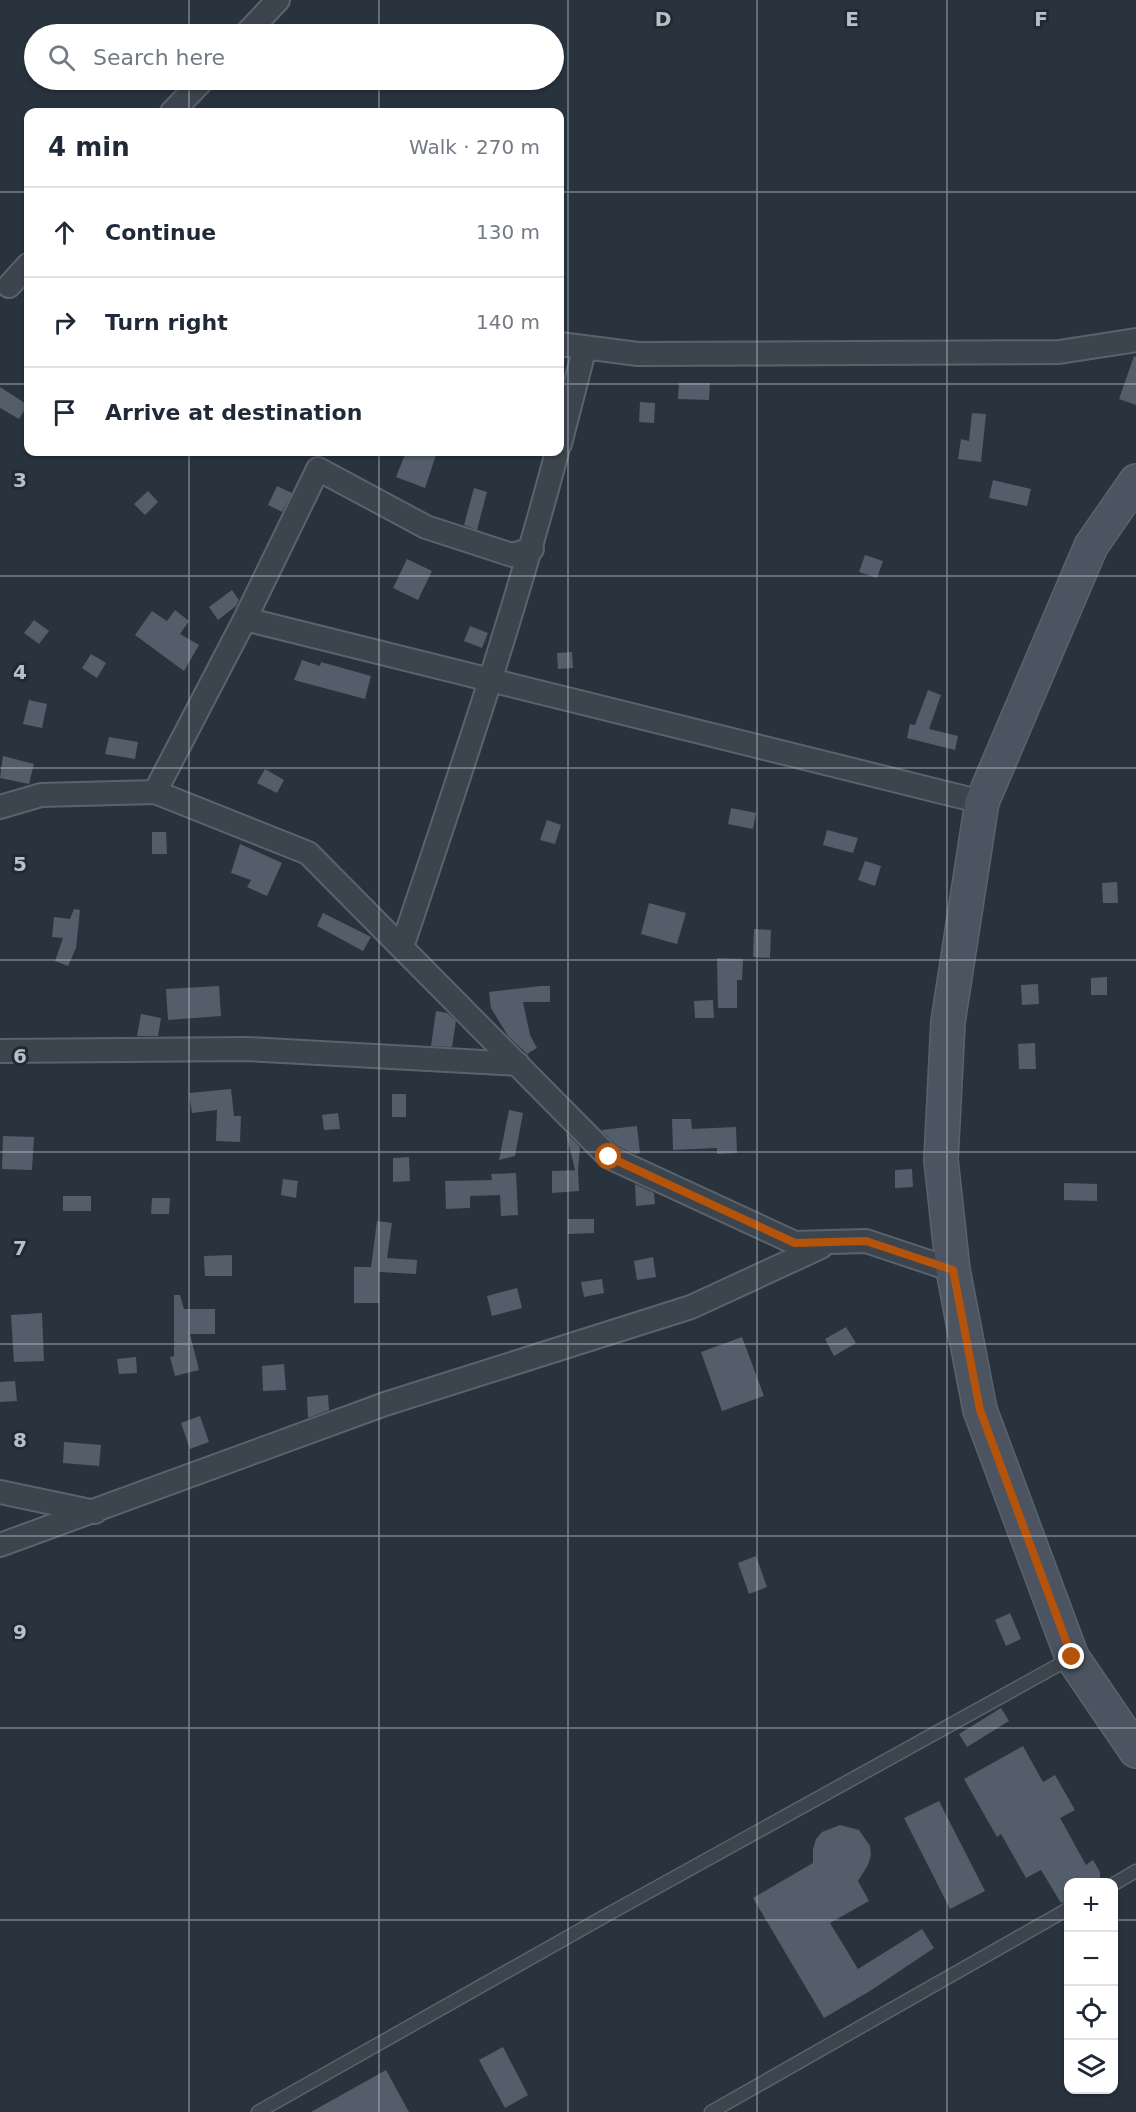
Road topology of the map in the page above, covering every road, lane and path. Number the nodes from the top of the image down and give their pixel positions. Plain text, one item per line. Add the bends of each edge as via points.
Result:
1 (278, 0) edge
2 (255, 24) edge
3 (193, 90) edge
4 (176, 108) edge
5 (24, 269) edge
6 (24, 288) edge
7 (1136, 340) edge
8 (564, 344) edge
9 (585, 347) junction
10 (564, 428) edge
11 (556, 456) edge
12 (1136, 481) edge
13 (532, 549) junction
14 (245, 620) junction
15 (491, 680) junction
16 (155, 792) junction
17 (982, 802) junction
18 (0, 807) edge
19 (402, 947) junction
20 (0, 1052) edge
21 (518, 1064) junction
22 (830, 1242) junction
23 (953, 1270) junction
24 (0, 1492) edge
25 (95, 1512) junction
26 (0, 1545) edge
27 (1072, 1657) junction
28 (1136, 1751) edge
29 (1136, 1871) edge
30 (1118, 1881) edge
31 (1064, 1911) edge
32 (258, 2112) edge
33 (711, 2112) edge

1 - 2 street
3 - 4 street
5 - 6 street via 9,286
7 - 9 street via 1059,352 638,354
8 - 9 street
9 - 10 street
11 - 13 street
12 - 17 main road via 1091,546
13 - 14 street via 512,555 426,527 318,469
13 - 15 street
14 - 15 street
14 - 16 street
15 - 17 street
15 - 19 street
16 - 18 street via 41,795
16 - 19 street via 308,853
17 - 23 main road via 948,1022 941,1160
19 - 21 street
20 - 21 street via 247,1048
21 - 22 street via 609,1157 795,1243
22 - 23 street via 866,1241
22 - 25 street via 691,1307 385,1404
23 - 27 main road via 980,1410
24 - 25 street
25 - 26 street
27 - 28 main road
27 - 32 lane
29 - 30 lane
31 - 33 lane

